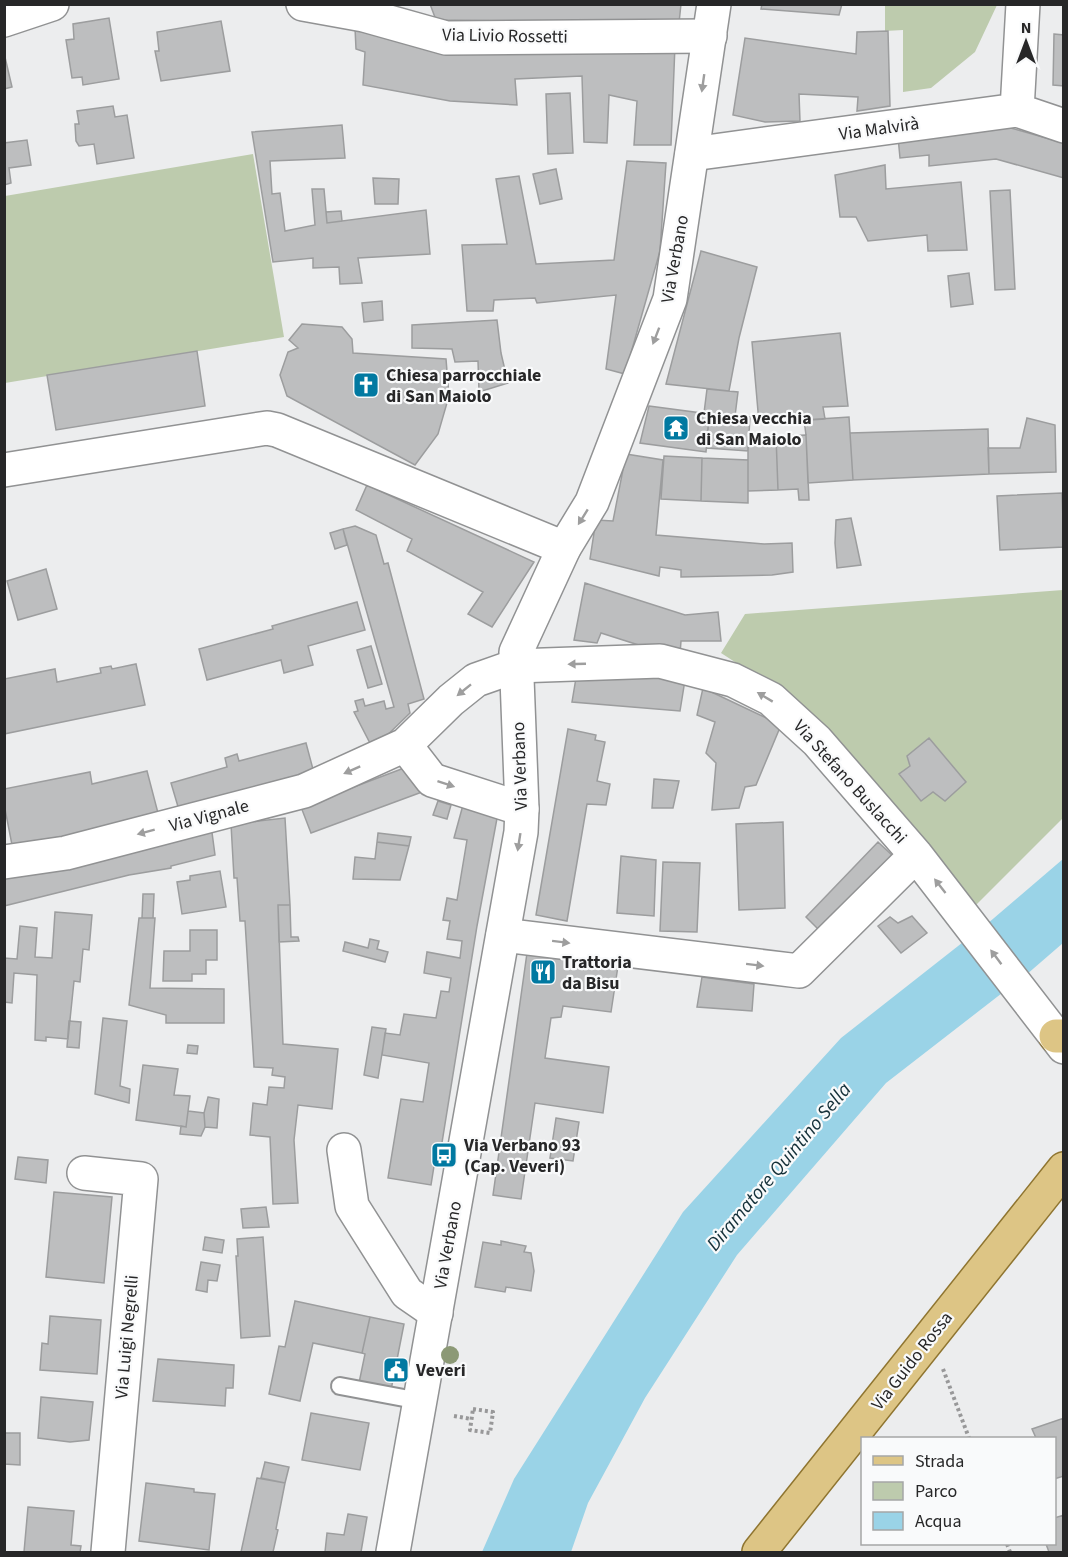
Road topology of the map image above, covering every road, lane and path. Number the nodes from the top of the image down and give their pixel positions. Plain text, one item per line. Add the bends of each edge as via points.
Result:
1 (52, 4) edge
2 (303, 4) edge
3 (714, 4) edge
4 (1023, 4) edge
5 (4, 21) edge
6 (710, 36) junction
7 (1017, 110) junction
8 (1064, 126) edge
9 (692, 154) junction
10 (4, 470) edge
11 (564, 548) junction
12 (516, 666) junction
13 (405, 746) junction
14 (522, 809) junction
15 (916, 855) junction
16 (4, 862) edge
17 (503, 935) junction
18 (1061, 1040) edge
19 (344, 1150) dead end
20 (1064, 1169) edge
21 (84, 1173) dead end
22 (436, 1313) junction
23 (932, 1336) junction
24 (340, 1386) dead end
25 (420, 1401) junction
26 (454, 1416) dead end
27 (471, 1419) junction
28 (969, 1437) edge
29 (108, 1552) edge
30 (393, 1552) edge
31 (759, 1552) edge

1 - 5 street
2 - 6 street, Via Livio Rossetti via 364,15 446,38
3 - 6 street, Via Verbano
4 - 7 street
6 -> 9 street, Via Verbano
7 - 8 street, Via Malvirà
7 - 9 street, Via Malvirà
9 -> 11 street, Via Verbano via 670,299 592,502
10 - 11 street via 267,428
11 - 12 street, Via Verbano via 521,639
12 -> 13 street, Via Stefano Buslacchi via 476,680
12 - 14 street, Via Verbano
15 -> 12 street, Via Stefano Buslacchi via 817,741 771,699 733,680 660,661
13 -> 14 street via 432,780
13 -> 16 street, Via Vignale via 304,791 66,853
14 -> 17 street, Via Verbano
17 -> 15 street via 799,971
18 -> 15 street, Via Stefano Buslacchi
17 - 22 street, Via Verbano
19 - 22 street via 352,1206 407,1293
20 - 23 main road, Via Guido Rossa
21 - 29 street, Via Luigi Negrelli via 141,1179
22 - 25 street, Via Verbano
23 - 28 path
23 - 31 main road, Via Guido Rossa
24 - 25 lane
25 - 30 street, Via Verbano
26 - 27 path
27 - 27 path via 470,1430 490,1433 493,1412 473,1409

